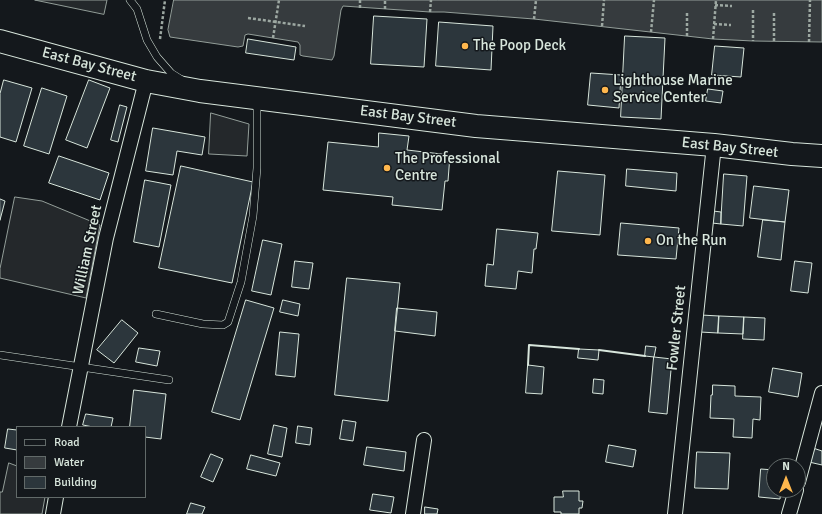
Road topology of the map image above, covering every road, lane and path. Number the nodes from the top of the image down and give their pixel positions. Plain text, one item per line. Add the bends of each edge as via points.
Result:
1 (130, 0) edge
2 (165, 0) edge
3 (279, 0) edge
4 (360, 0) edge
5 (385, 0) edge
6 (431, 0) edge
7 (536, 0) edge
8 (604, 0) edge
9 (654, 0) edge
10 (716, 0) edge
11 (810, 0) edge
12 (715, 5) junction
13 (732, 6) dead end
14 (360, 8) dead end
15 (385, 9) dead end
16 (753, 10) dead end
17 (774, 11) dead end
18 (430, 12) dead end
19 (687, 13) dead end
20 (248, 18) dead end
21 (534, 19) dead end
22 (276, 22) junction
23 (714, 24) junction
24 (731, 25) dead end
25 (305, 26) dead end
26 (602, 26) dead end
27 (652, 32) dead end
28 (687, 36) dead end
29 (273, 38) dead end
30 (713, 39) dead end
31 (0, 41) edge
32 (753, 41) dead end
33 (774, 41) dead end
34 (809, 42) dead end
35 (157, 57) junction
36 (146, 81) junction
37 (200, 91) junction
38 (257, 98) junction
39 (714, 145) junction
40 (822, 156) edge
41 (156, 314) dead end
42 (0, 355) edge
43 (80, 367) junction
44 (169, 380) dead end
45 (822, 393) edge
46 (69, 426) edge
47 (424, 440) dead end
48 (804, 458) edge
49 (56, 498) edge
50 (794, 498) edge
51 (52, 514) edge
52 (413, 514) edge
53 (675, 514) edge
54 (789, 514) edge

1 - 35 lane via 137,9 147,40
2 - 35 path
3 - 22 path
4 - 14 path
5 - 15 path
6 - 18 path
7 - 21 path
8 - 26 path
9 - 27 path
10 - 12 path
11 - 34 path
12 - 13 path
12 - 23 path
16 - 32 path
17 - 33 path
19 - 28 path
20 - 22 path
22 - 25 path
22 - 29 path
23 - 24 path
23 - 30 path
31 - 36 highway, East Bay Street
35 - 37 lane via 171,73
36 - 37 highway, East Bay Street
36 - 43 street, William Street via 106,238
37 - 38 highway, East Bay Street
38 - 39 highway, East Bay Street via 476,126
38 - 41 lane via 257,168 253,216 241,282 228,322 223,325 203,324
39 - 40 highway, East Bay Street
39 - 53 street, Fowler Street
42 - 43 lane
43 - 44 lane
43 - 46 street, William Street
45 - 48 street
47 - 52 street
49 - 51 street
50 - 54 street

